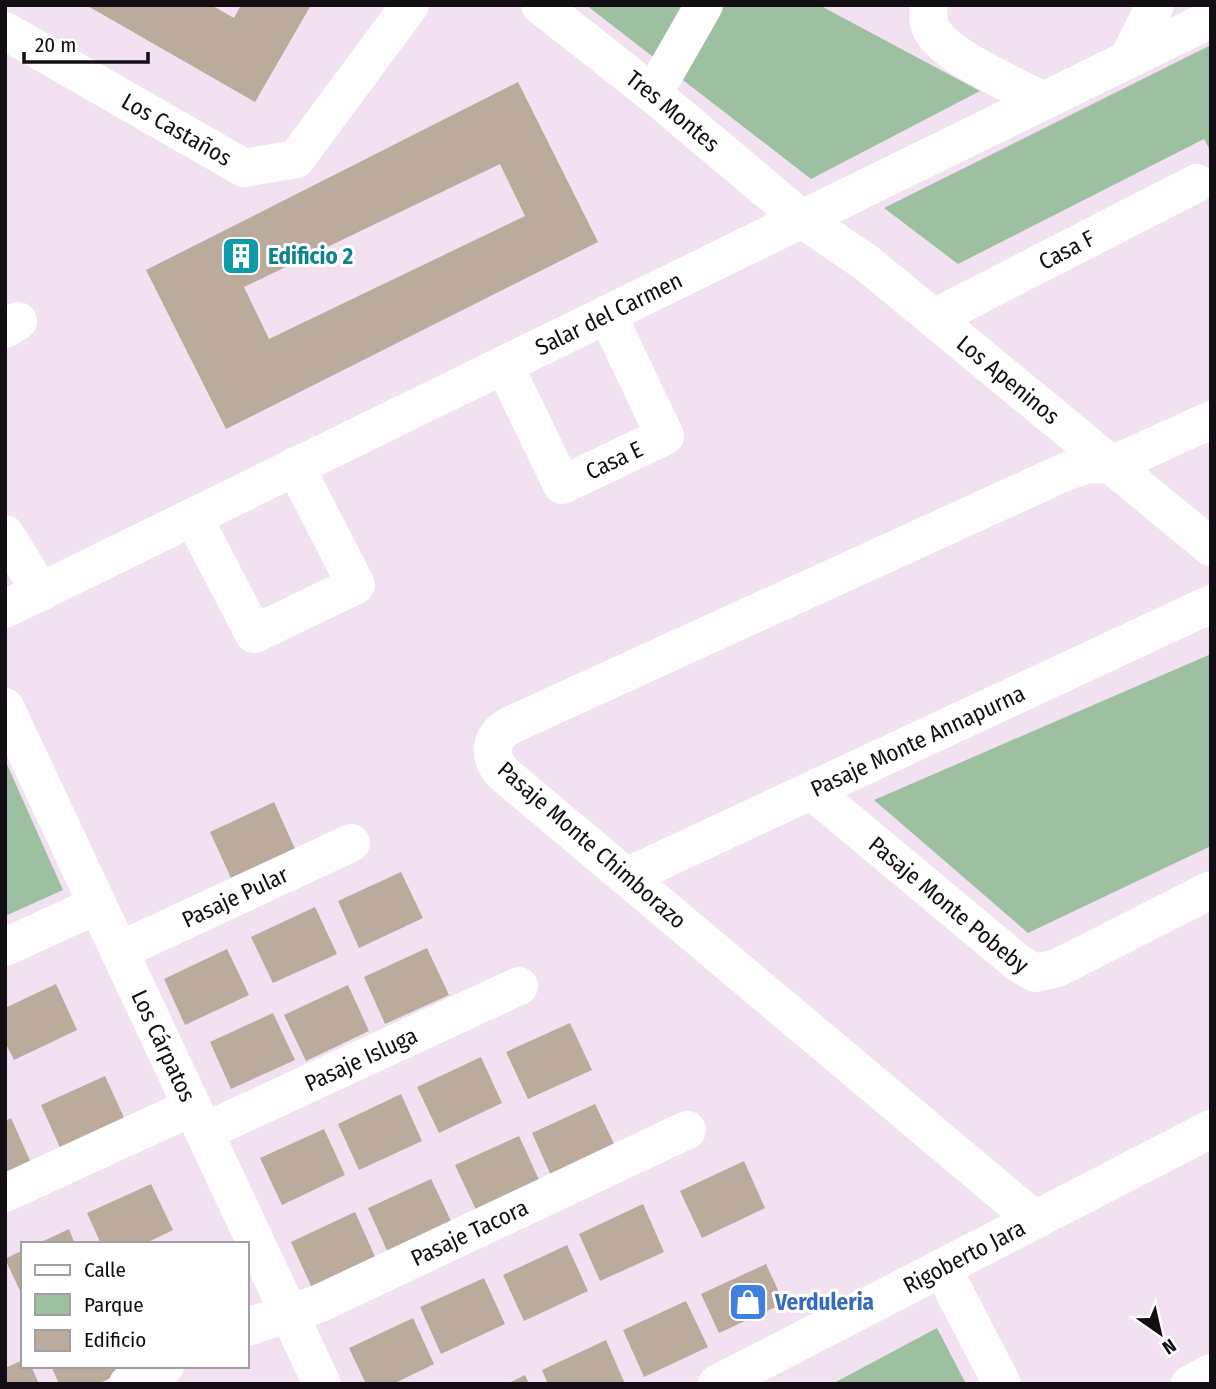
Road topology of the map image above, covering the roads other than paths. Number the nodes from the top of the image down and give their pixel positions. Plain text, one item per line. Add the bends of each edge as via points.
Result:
1 (410, 5) edge
2 (540, 5) edge
3 (704, 5) edge
4 (929, 5) edge
5 (1155, 5) edge
6 (1211, 19) edge
7 (5, 31) edge
8 (1128, 60) junction
9 (653, 94) junction
10 (1043, 101) junction
11 (1197, 183) dead end
12 (802, 219) junction
13 (607, 314) junction
14 (934, 318) junction
15 (504, 365) junction
16 (1211, 420) edge
17 (1112, 465) junction
18 (295, 466) junction
19 (193, 517) junction
20 (5, 534) edge
21 (1211, 547) edge
22 (41, 592) junction
23 (1211, 604) edge
24 (5, 609) edge
25 (5, 707) edge
26 (812, 790) junction
27 (351, 843) dead end
28 (626, 877) junction
29 (1211, 890) edge
30 (97, 905) junction
31 (5, 947) edge
32 (119, 951) junction
33 (519, 986) dead end
34 (198, 1120) junction
35 (1211, 1129) edge
36 (687, 1130) dead end
37 (5, 1193) edge
38 (1035, 1220) junction
39 (942, 1268) junction
40 (288, 1313) junction
41 (248, 1327) edge
42 (161, 1368) edge
43 (1211, 1373) edge
44 (128, 1384) edge
45 (321, 1384) edge
46 (717, 1384) edge
47 (1002, 1384) edge
48 (1190, 1384) edge

1 - 7 street, Los Castaños via 296,159 244,168
2 - 9 street, Tres Montes
3 - 9 street
4 - 10 street via 930,29 946,47
5 - 8 street
6 - 8 street, Salar del Carmen
8 - 10 street, Salar del Carmen
9 - 12 street, Tres Montes
10 - 12 street, Salar del Carmen
11 - 14 street, Casa F
12 - 13 street, Salar del Carmen
12 - 14 street, Los Apeninos via 868,264
13 - 15 street, Salar del Carmen
13 - 15 street, Casa E via 665,436 562,485
14 - 17 street, Los Apeninos
15 - 18 street, Salar del Carmen
16 - 17 street
17 - 21 street, Los Apeninos
17 - 28 street, Pasaje Monte Chimborazo via 1088,464 1065,472 502,730 492,748 498,768
18 - 19 street, Salar del Carmen
18 - 19 street via 356,585 254,634
19 - 22 street, Salar del Carmen
20 - 22 street
22 - 24 street, Salar del Carmen
23 - 26 street, Pasaje Monte Annapurna
25 - 30 street, Los Cárpatos
26 - 28 street, Pasaje Monte Annapurna
26 - 29 street, Pasaje Monte Pobeby via 1035,973 1057,968
27 - 32 street, Pasaje Pular
28 - 38 street, Pasaje Monte Chimborazo
30 - 31 street
30 - 32 street, Los Cárpatos
32 - 34 street, Los Cárpatos
33 - 34 street, Pasaje Isluga
34 - 37 street, Pasaje Isluga
34 - 40 street, Los Cárpatos
35 - 38 street, Rigoberto Jara
36 - 40 street, Pasaje Tacora via 318,1304
38 - 39 street, Rigoberto Jara
39 - 46 street, Rigoberto Jara
39 - 47 street
40 - 41 street, Pasaje Tacora
40 - 45 street, Los Cárpatos
42 - 44 street
43 - 48 street

